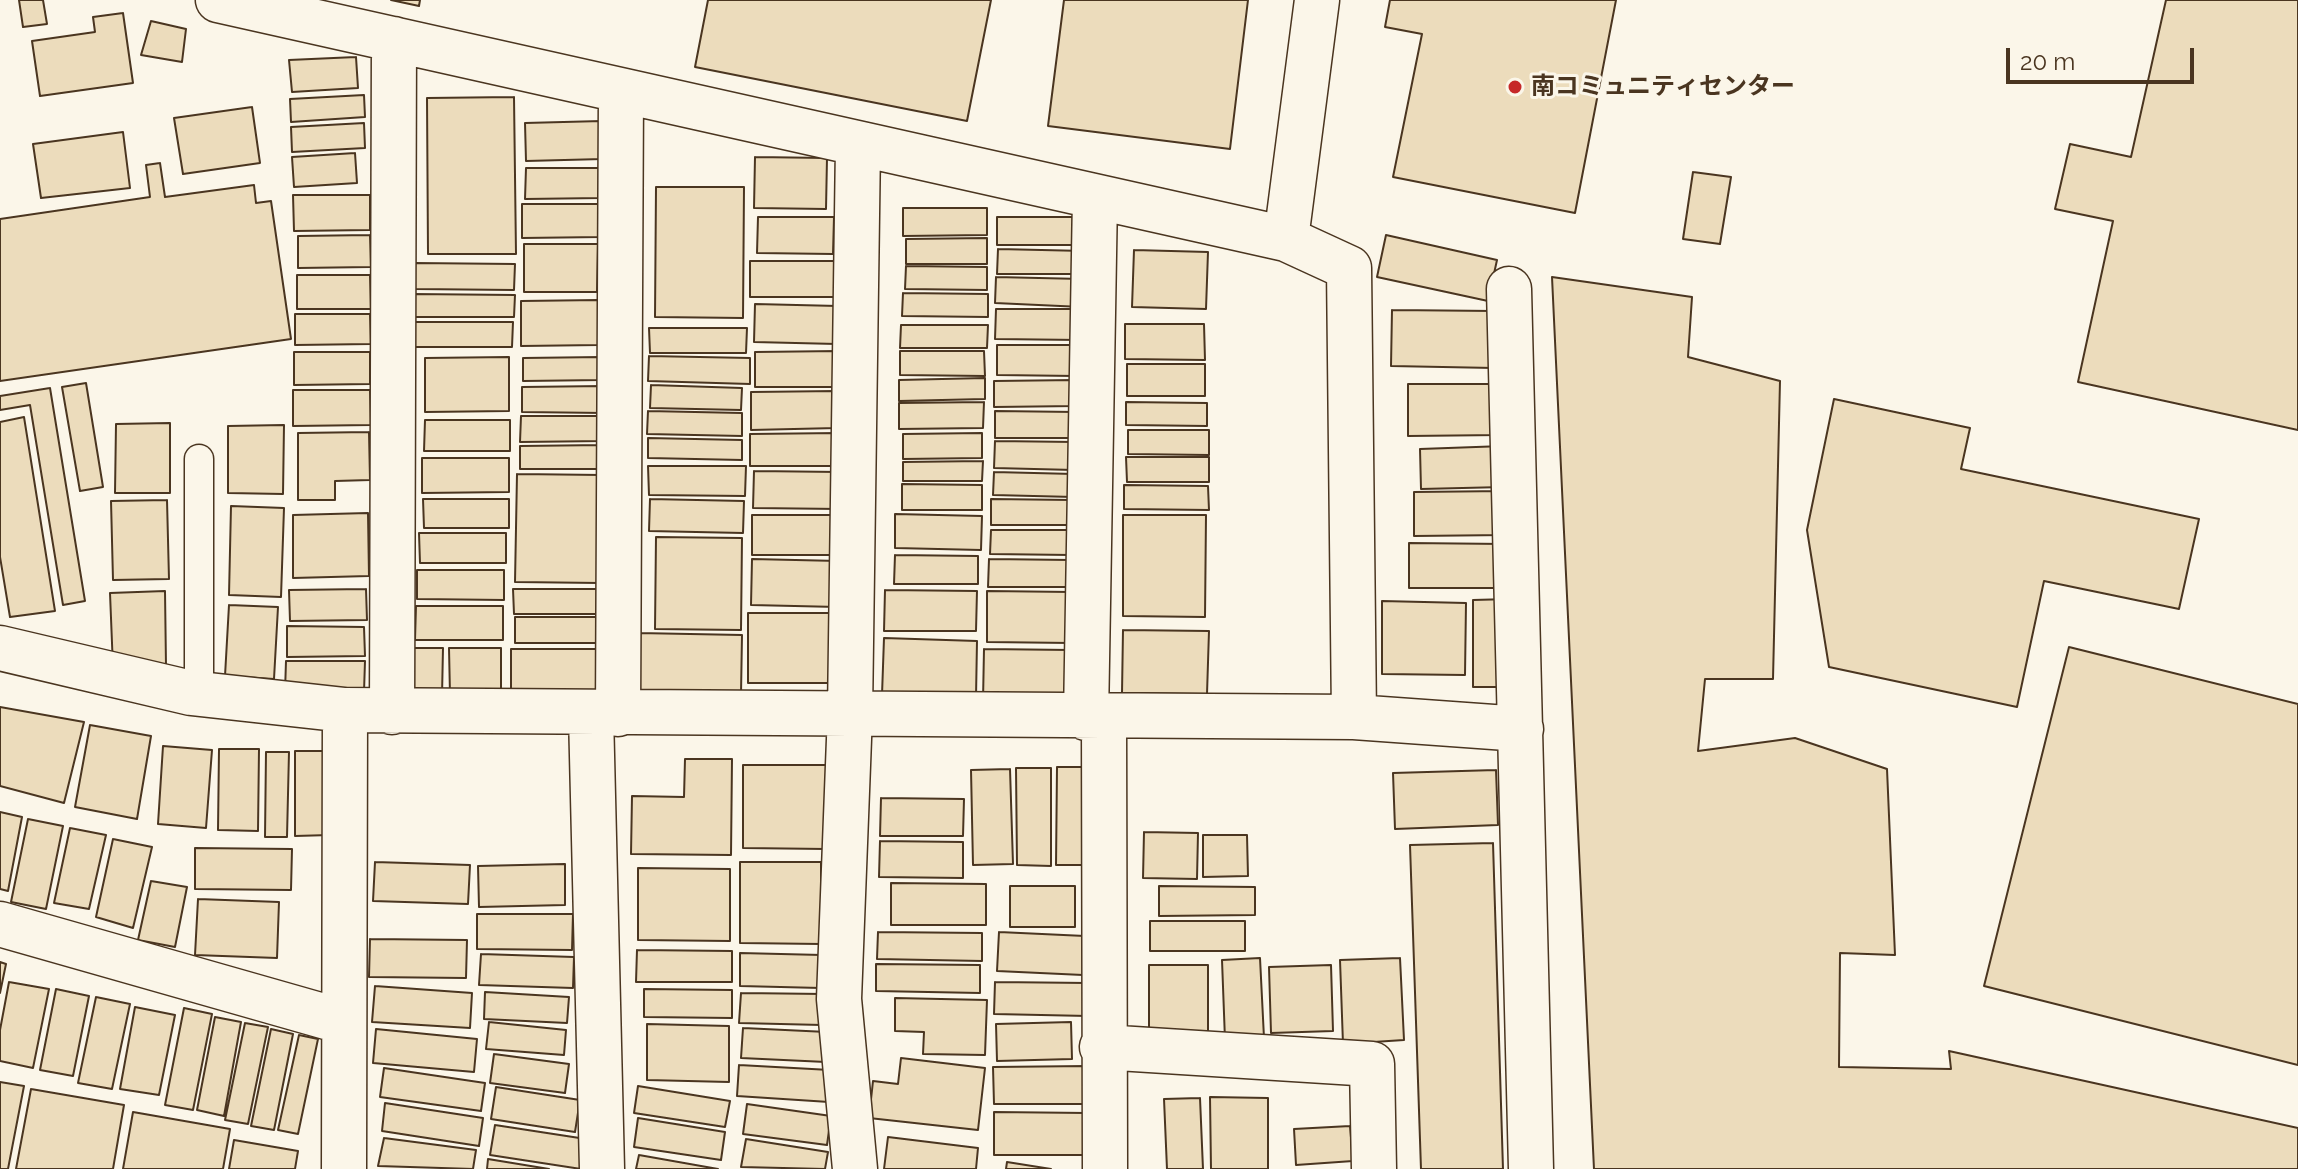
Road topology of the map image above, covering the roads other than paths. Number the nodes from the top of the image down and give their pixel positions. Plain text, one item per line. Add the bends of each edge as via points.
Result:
1 (218, 0) edge
2 (1317, 0) edge
3 (394, 39) junction
4 (621, 91) junction
5 (858, 144) junction
6 (1095, 197) junction
7 (1286, 239) junction
8 (1509, 289) dead end
9 (199, 459) dead end
10 (0, 648) edge
11 (199, 694) junction
12 (345, 710) junction
13 (392, 712) junction
14 (850, 713) junction
15 (605, 714) junction
16 (1354, 717) junction
17 (1095, 718) junction
18 (1521, 729) junction
19 (0, 924) edge
20 (344, 1022) junction
21 (1102, 1047) junction
22 (344, 1169) edge
23 (602, 1169) edge
24 (855, 1169) edge
25 (1105, 1169) edge
26 (1374, 1169) edge
27 (1531, 1169) edge

1 - 3 street
2 - 7 street
3 - 4 street
3 - 13 street
4 - 5 street
4 - 15 street
5 - 6 street
5 - 14 street
6 - 7 street
6 - 17 street
7 - 16 street via 1349,268
8 - 18 street
9 - 11 lane
10 - 11 street
11 - 12 street
12 - 13 street
12 - 20 street
13 - 15 street
14 - 15 street
14 - 17 street
14 - 24 street via 839,999
15 - 23 street
16 - 17 street
16 - 18 street
17 - 21 street
18 - 27 street
19 - 20 street
20 - 22 street
21 - 25 street
21 - 26 street via 1372,1064

